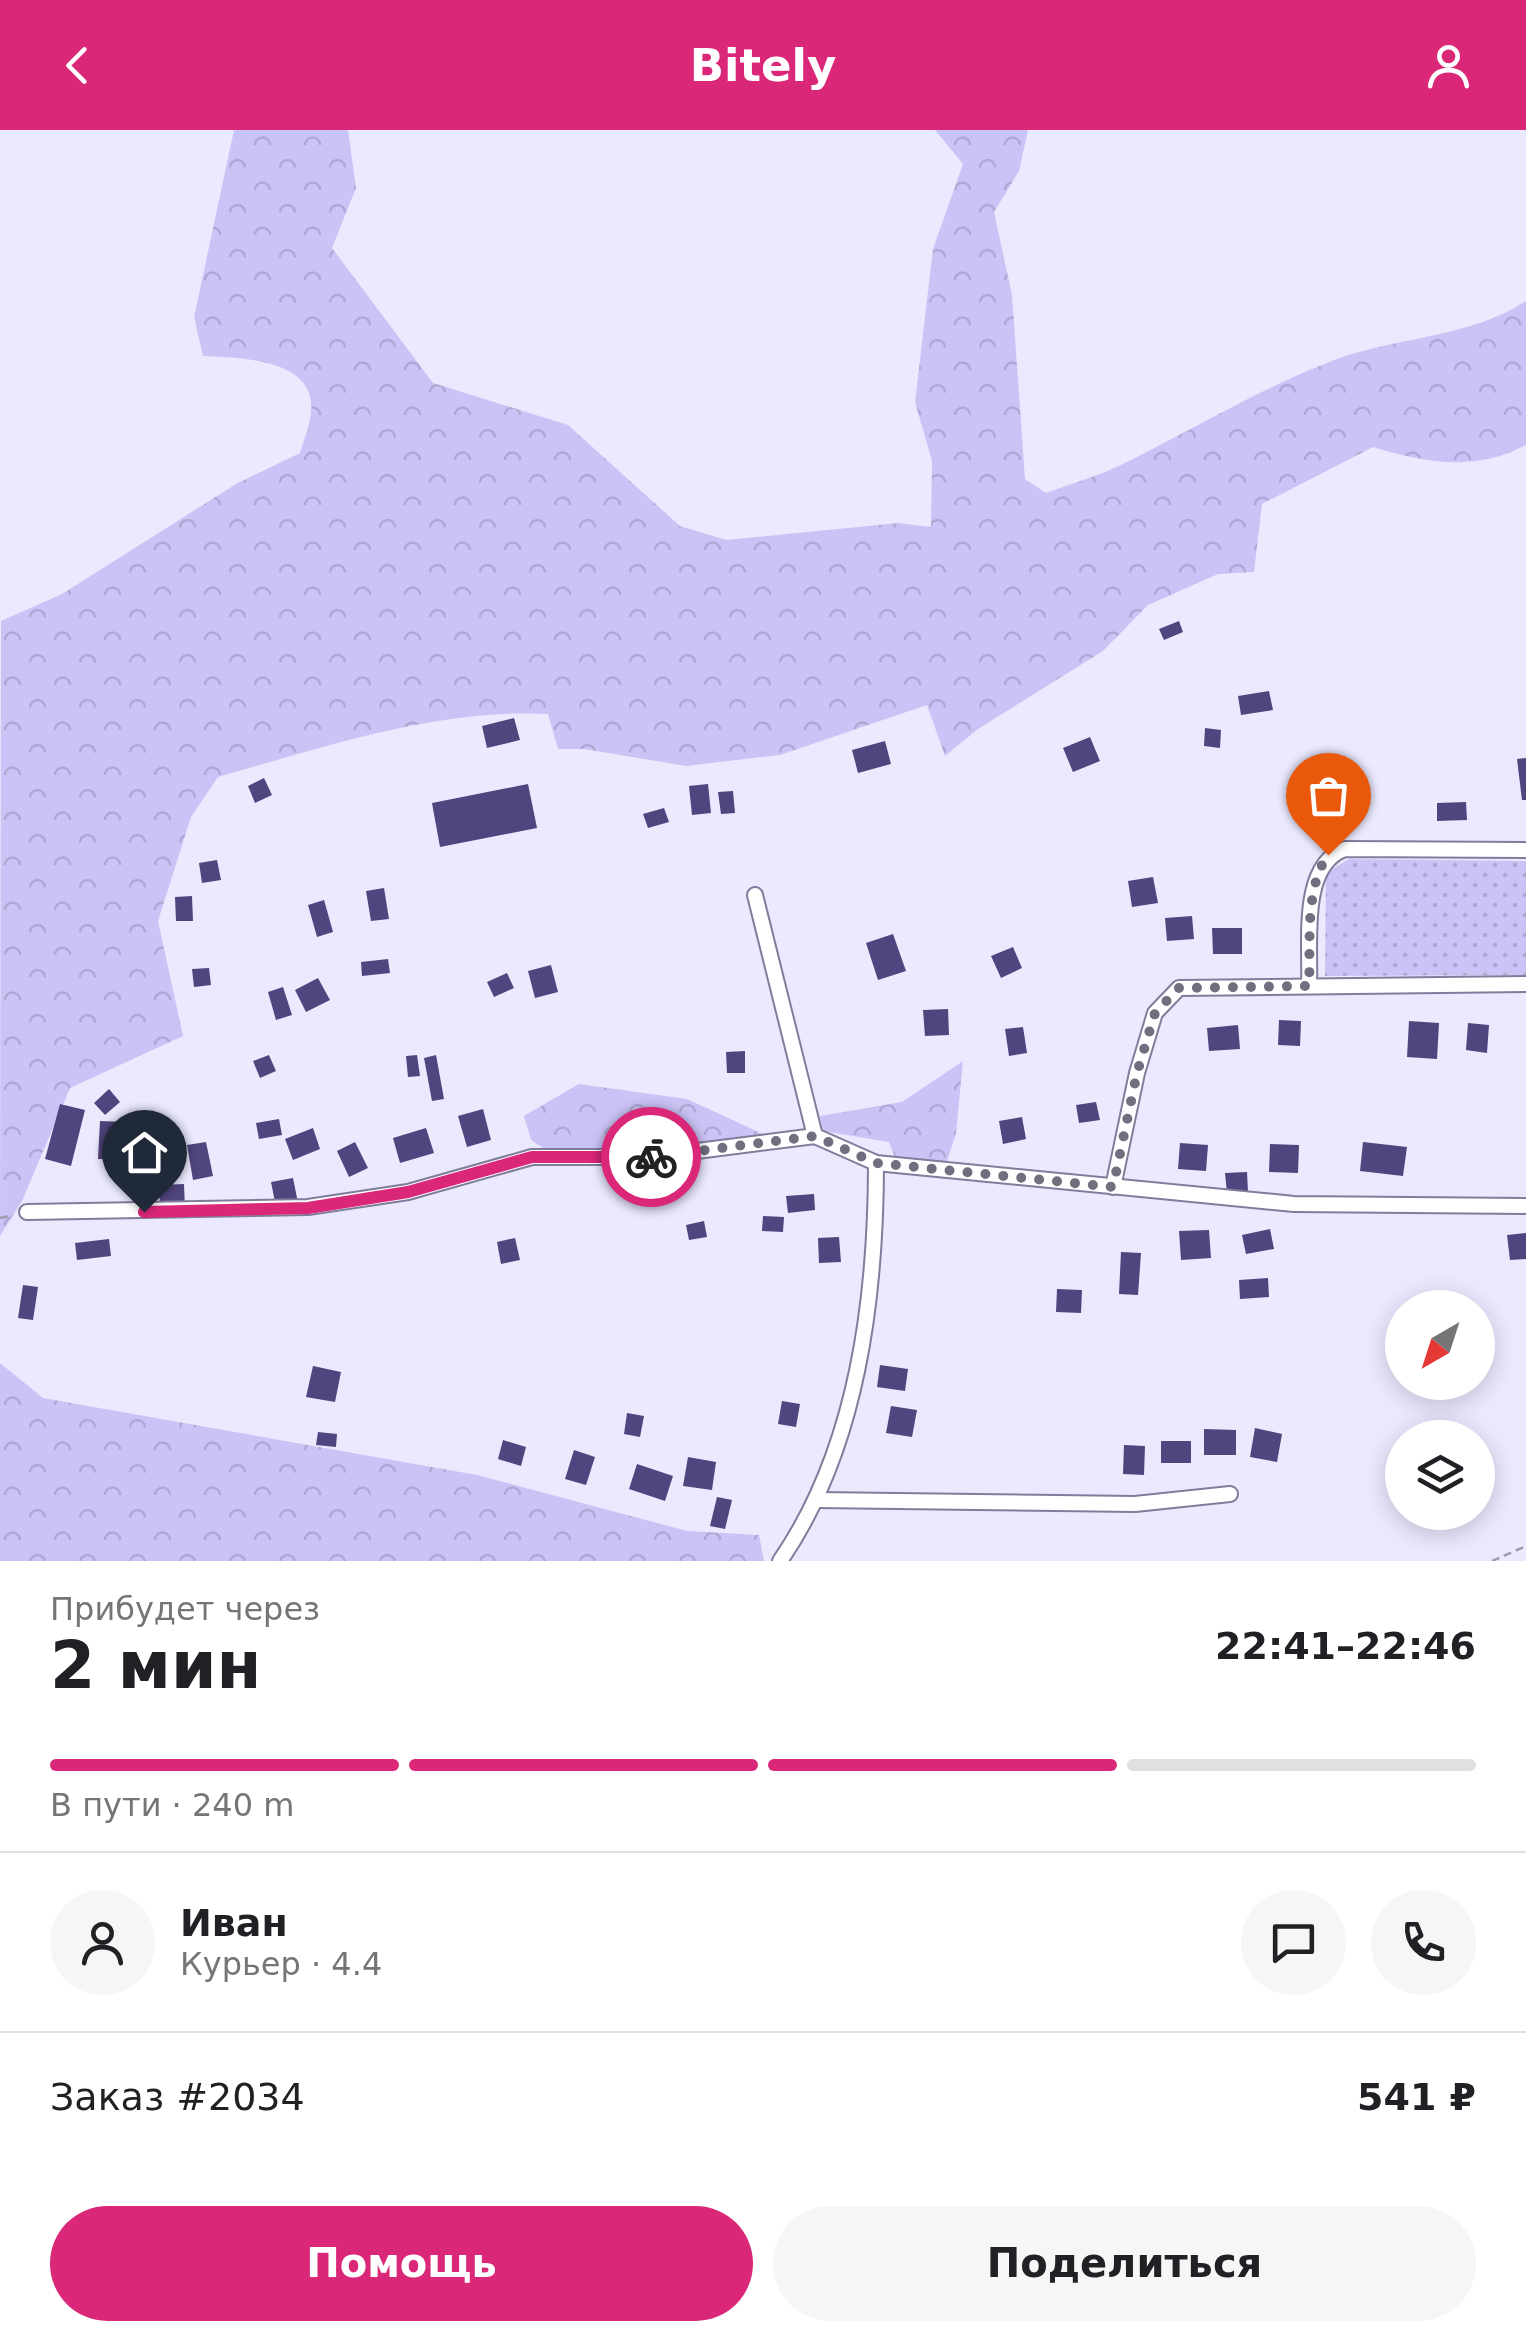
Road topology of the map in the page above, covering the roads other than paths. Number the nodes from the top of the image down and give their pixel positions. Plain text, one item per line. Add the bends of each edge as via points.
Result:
1 (1526, 850) edge
2 (755, 895) dead end
3 (1526, 984) edge
4 (1309, 986) junction
5 (815, 1136) junction
6 (876, 1163) junction
7 (1113, 1187) junction
8 (1526, 1206) edge
9 (26, 1212) dead end
10 (1230, 1494) dead end
11 (816, 1500) junction
12 (780, 1561) edge

1 - 4 street via 1328,855 1319,868 1312,910
2 - 5 street
3 - 4 street
4 - 7 street via 1179,988 1155,1013
5 - 6 street
5 - 9 street via 650,1157 532,1157 408,1192 308,1208
6 - 7 street
6 - 11 street via 876,1254 866,1311 841,1432
7 - 8 street via 1294,1204
10 - 11 street via 1134,1504
11 - 12 street

